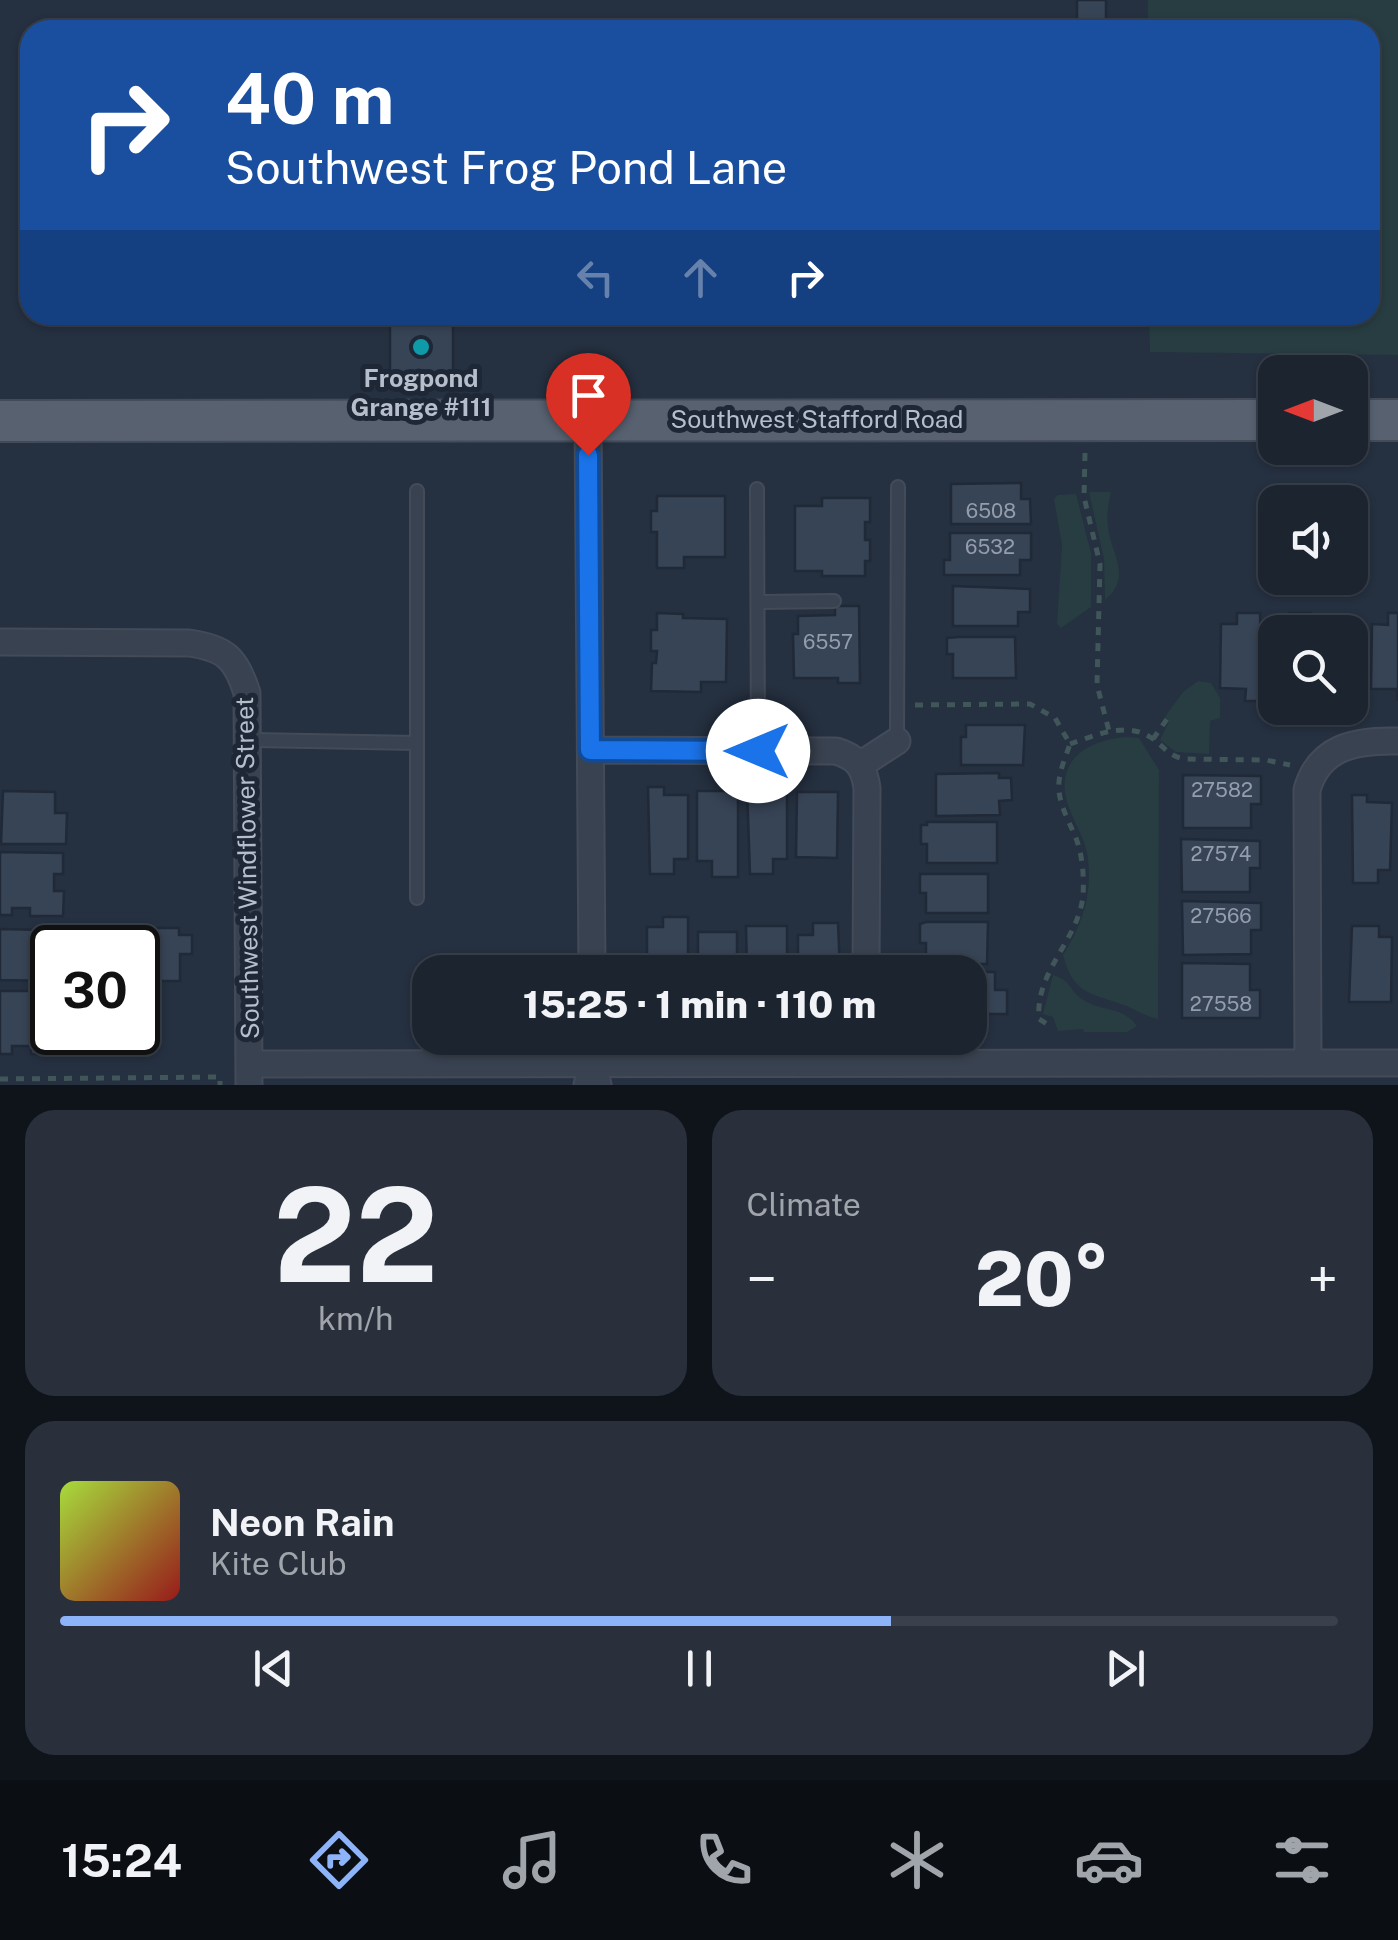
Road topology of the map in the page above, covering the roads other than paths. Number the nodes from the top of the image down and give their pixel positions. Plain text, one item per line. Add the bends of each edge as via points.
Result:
1 (588, 418) junction
2 (1258, 420) edge
3 (1368, 420) edge
4 (1398, 420) edge
5 (0, 421) edge
6 (898, 487) dead end
7 (757, 490) dead end
8 (417, 492) dead end
9 (834, 601) dead end
10 (758, 602) junction
11 (0, 642) edge
12 (247, 740) junction
13 (1398, 740) edge
14 (898, 742) joint
15 (417, 744) junction
16 (590, 750) junction
17 (758, 751) junction
18 (860, 764) junction
19 (417, 898) dead end
20 (592, 955) edge
21 (866, 955) edge
22 (790, 1055) edge
23 (912, 1055) edge
24 (1308, 1063) junction
25 (1398, 1063) edge
26 (593, 1068) edge
27 (1086, 1074) edge
28 (249, 1075) edge

1 - 2 main road, Southwest Stafford Road
1 - 5 main road, Southwest Stafford Road
1 - 16 street
3 - 4 main road
6 - 14 lane
7 - 10 lane
8 - 15 lane
9 - 10 lane
10 - 17 lane
11 - 12 street, Southwest Windflower Street via 210,646 228,655 241,673
12 - 15 lane
12 - 28 street, Southwest Windflower Street
13 - 24 street via 1347,745 1328,754 1311,775
14 - 18 street
15 - 19 lane
16 - 17 street
16 - 20 street
17 - 18 street via 836,752
18 - 21 street via 866,788
22 - 26 street
23 - 27 street
24 - 25 street
24 - 27 street
26 - 28 street

